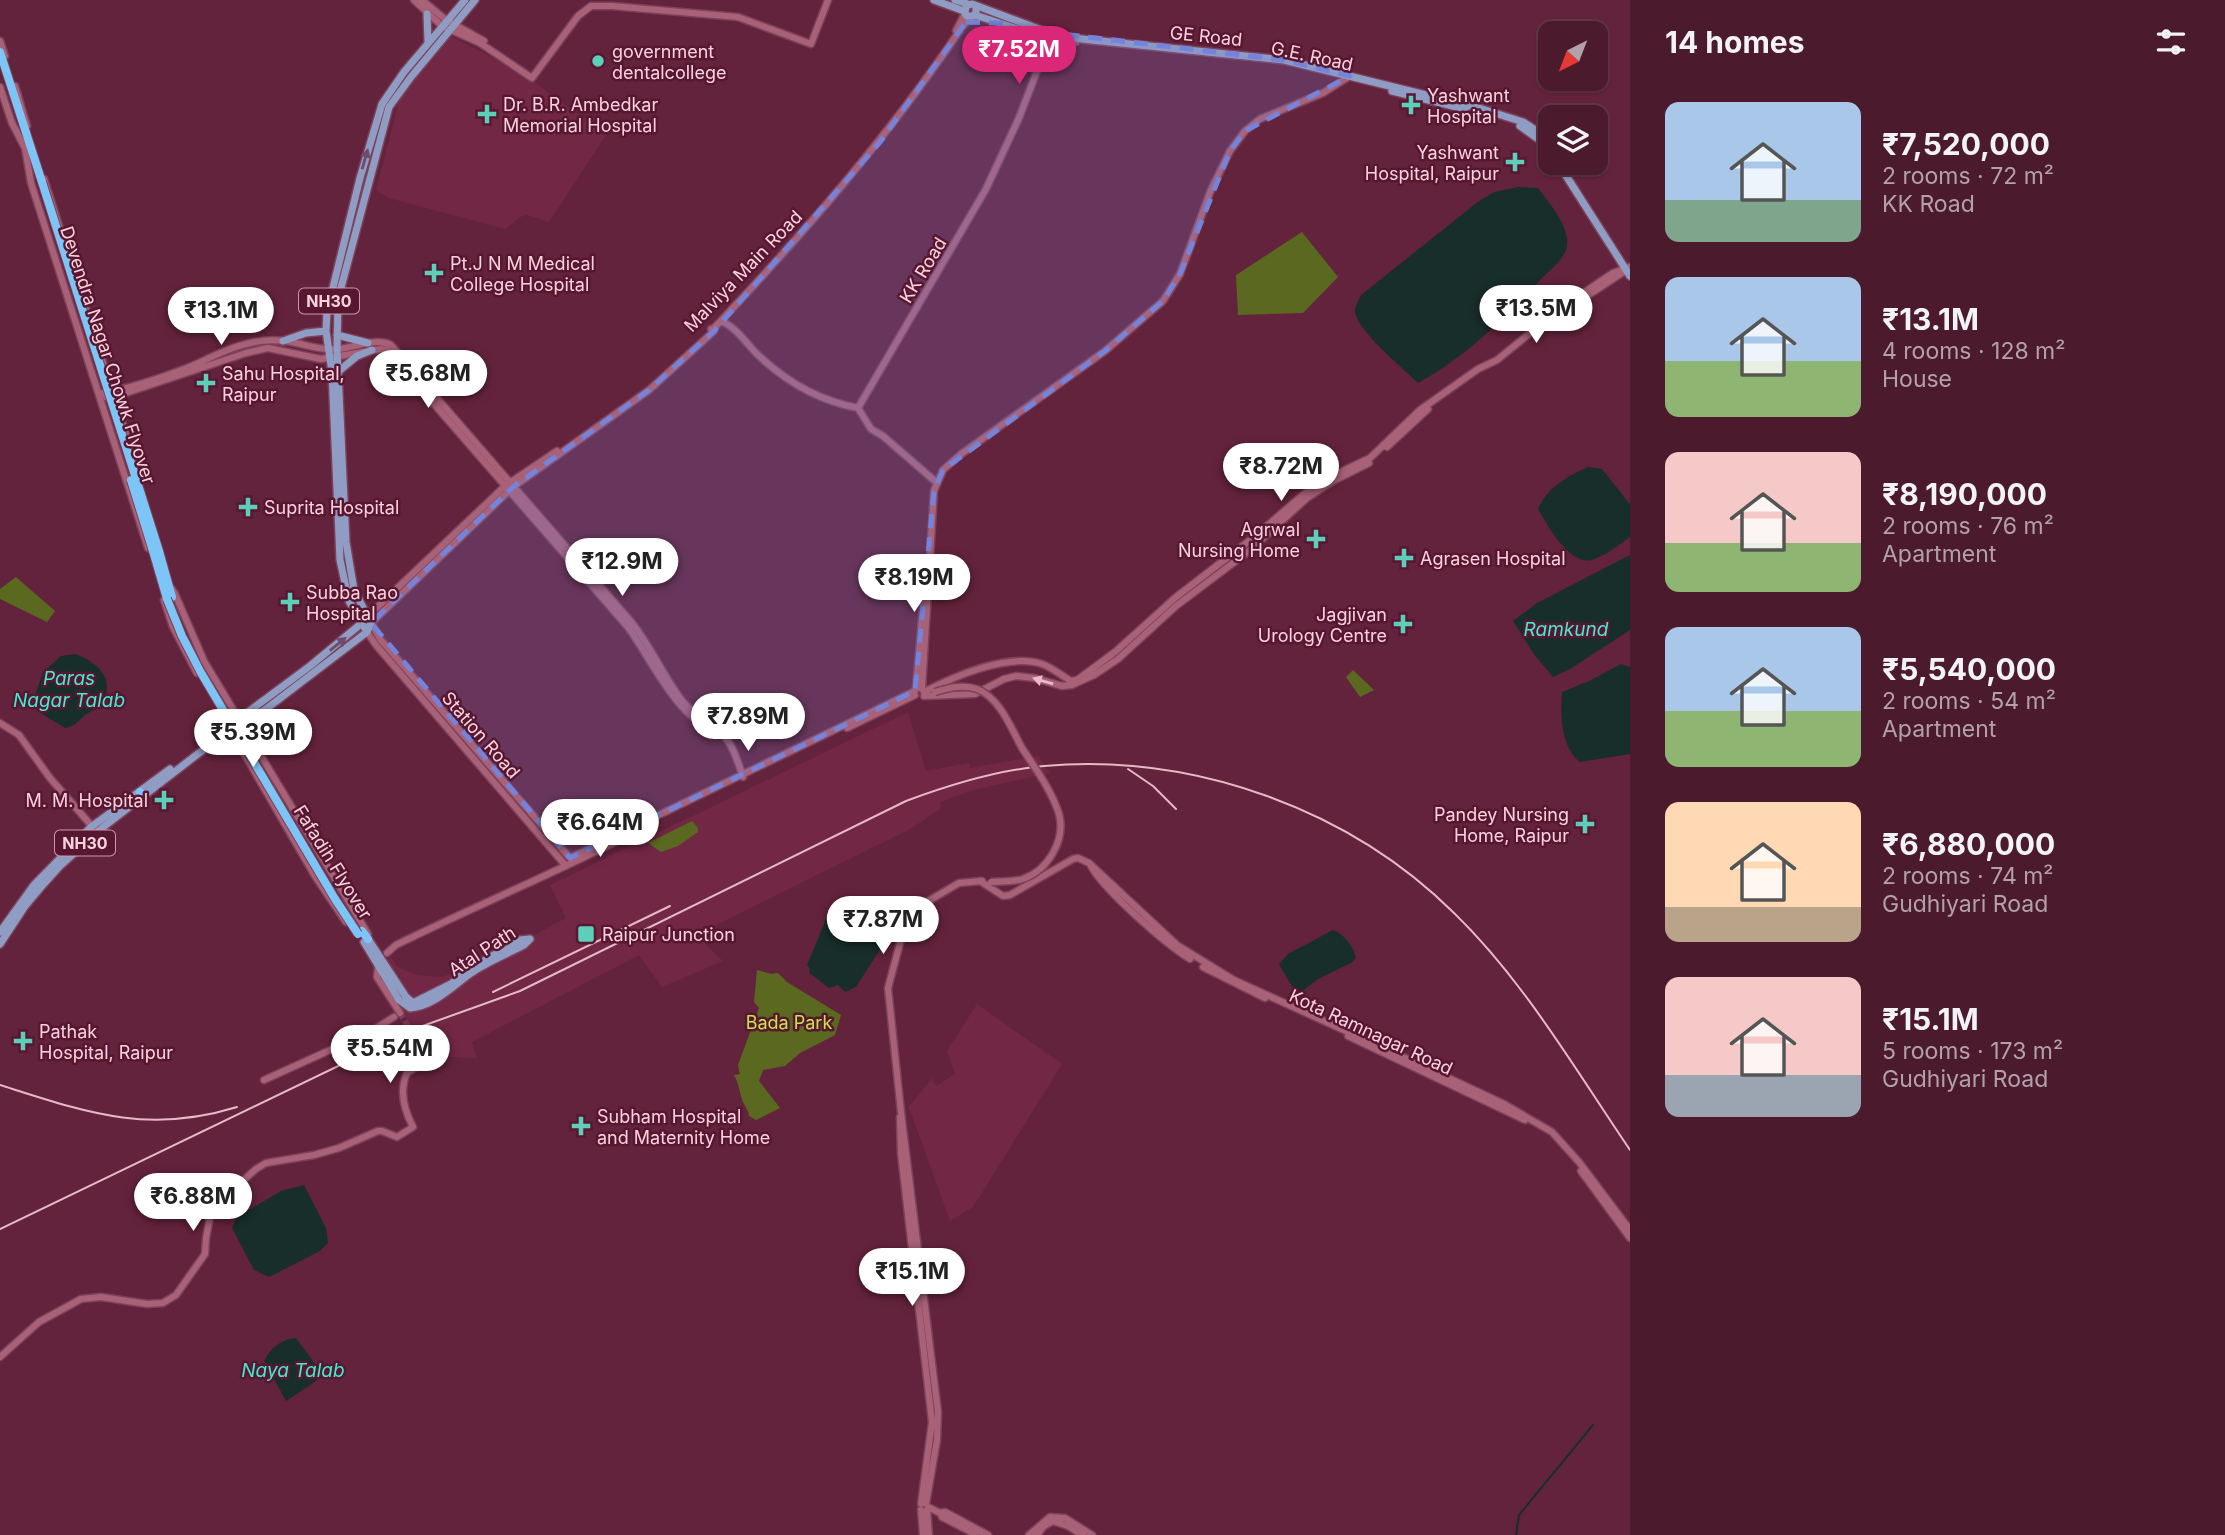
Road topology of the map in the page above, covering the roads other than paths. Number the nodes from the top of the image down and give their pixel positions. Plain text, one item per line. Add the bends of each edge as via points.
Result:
1 (414, 0) edge
2 (422, 0) edge
3 (465, 0) edge
4 (475, 0) edge
5 (828, 0) edge
6 (934, 0) edge
7 (954, 3) edge
8 (971, 7) edge
9 (427, 14) junction
10 (960, 22) junction
11 (444, 23) junction
12 (1001, 23) junction
13 (452, 27) junction
14 (1048, 39) junction
15 (0, 41) edge
16 (1076, 42) junction
17 (428, 43) junction
18 (947, 48) junction
19 (0, 52) edge
20 (0, 70) edge
21 (1348, 78) junction
22 (0, 87) edge
23 (20, 122) junction
24 (1538, 132) edge
25 (1538, 139) edge
26 (28, 148) junction
27 (1566, 175) edge
28 (1571, 175) edge
29 (1628, 270) edge
30 (721, 321) junction
31 (326, 331) junction
32 (337, 335) junction
33 (283, 341) junction
34 (370, 347) junction
35 (328, 349) junction
36 (335, 355) junction
37 (340, 370) junction
38 (114, 394) junction
39 (99, 396) junction
40 (858, 408) junction
41 (936, 482) junction
42 (509, 486) junction
43 (161, 572) junction
44 (169, 587) junction
45 (170, 598) junction
46 (369, 620) junction
47 (361, 625) junction
48 (367, 632) junction
49 (920, 692) junction
50 (241, 721) junction
51 (0, 723) edge
52 (230, 729) junction
53 (743, 776) junction
54 (94, 830) junction
55 (1089, 863) junction
56 (566, 866) junction
57 (980, 881) junction
58 (0, 932) edge
59 (363, 936) junction
60 (0, 944) edge
61 (387, 953) dead end
62 (378, 967) dead end
63 (415, 1038) tunnel mouth
64 (264, 1080) dead end
65 (1630, 1230) edge
66 (1630, 1238) edge
67 (0, 1357) edge
68 (924, 1507) junction
69 (940, 1513) junction
70 (1069, 1523) junction
71 (923, 1535) edge
72 (929, 1535) edge
73 (977, 1535) edge
74 (988, 1535) edge
75 (1029, 1535) edge
76 (1037, 1535) edge
77 (1082, 1535) edge
78 (1092, 1535) edge

1 - 9 street
2 - 11 street
3 - 11 main road, NH30
4 - 13 main road, NH30
5 - 13 street via 811,44 738,17 591,6 574,19 533,76
6 - 7 main road
7 - 8 main road
7 - 10 street
8 - 10 street
8 - 12 main road
8 - 14 main road
9 - 11 street
9 - 17 main road
10 - 18 street
11 - 13 street
11 - 17 main road, NH30
12 - 14 main road
12 - 18 street, Malviya Main Road via 976,18 966,22
13 - 32 main road, NH30 via 389,107 340,288
14 - 16 main road, G.E. Road
14 - 16 street
14 - 21 main road, GE Road via 1284,60
14 - 40 street, KK Road via 1019,118 974,210
15 - 26 street via 26,119
16 - 21 main road, G.E. Road via 1282,64
31 -> 17 main road, NH30 via 332,286 379,112 391,88
18 - 30 street, Malviya Main Road via 842,189
19 - 23 highway
20 - 23 highway
21 - 24 main road, GE Road via 1479,108
21 - 25 main road, G.E. Road via 1479,112 1522,127
21 - 41 street via 1260,119 1245,131 1211,190 1180,274 1163,301 1105,351 951,462
22 - 26 street via 12,123
23 - 26 highway, Devendra Nagar Chowk Flyover
26 - 38 street via 50,192
26 - 39 street via 31,183
26 - 43 highway, Devendra Nagar Chowk Flyover, bridge
27 - 29 main road
28 - 29 main road
29 -> 49 street via 1424,411 1373,460 1307,498 1105,668 1072,685 1016,676 975,694 940,697
29 - 49 street via 1613,273 1561,308 1497,360 1420,410 1370,458 1304,494 1077,680 1041,664 1002,663
30 - 40 street via 794,383 831,402
30 - 42 street, Malviya Main Road via 649,390
31 - 33 main road
31 - 35 main road, NH30
32 - 34 main road
32 - 36 main road, NH30
33 - 35 street
33 - 38 street via 242,345
34 - 36 street
34 - 37 main road
34 - 42 street via 384,341 391,345
35 - 36 main road, NH30
36 - 37 main road, NH30
36 - 38 street via 268,348
36 - 47 main road, NH30 via 340,561 346,592
37 - 46 main road, NH30 via 348,559 354,590
38 - 39 street
38 - 43 street via 158,536
39 - 43 street via 145,538
40 - 41 street via 871,429
41 - 49 street
42 - 46 street
42 - 53 street via 637,629 681,699 728,740
43 - 44 highway, Fafadih Flyover
43 - 45 highway, Fafadih Flyover
43 - 52 street via 173,627
44 - 45 highway, Fafadih Flyover
44 - 50 street via 204,661
45 - 59 highway, Fafadih Flyover, bridge via 200,671 335,899
46 - 47 main road
46 - 48 main road, NH30
46 - 53 street, Station Road via 380,639 569,858
47 - 48 main road, NH30
50 -> 47 main road, NH30
48 - 50 main road, NH30
48 - 56 street, Station Road
49 - 53 street
49 - 57 street, bridge via 957,686 978,690 994,701 1059,814 1057,844 1043,866 1024,879
50 - 52 main road, NH30
50 - 59 street via 368,933
51 - 54 street via 19,735
52 - 54 main road, NH30
52 - 59 street via 315,876 358,938
53 - 56 street
54 - 58 main road, NH30 via 34,885
54 - 60 main road, NH30 via 41,887
55 - 57 street via 1073,859 1010,895
55 - 65 street via 1195,958 1504,1104 1552,1132
55 - 66 street, Kota Ramnagar Road via 1173,949 1218,976 1546,1133 1574,1161
56 - 61 street via 465,911
57 - 68 street via 959,883 908,913 888,988 938,1412
59 - 59 main road, Atal Path via 413,1003 520,940 530,939 453,989 410,1008 399,1000
62 - 64 street via 377,977 397,1015
63 - 67 street via 426,1056 405,1076 403,1102 413,1127 397,1137 382,1130 314,1155 266,1163 217,1204 210,1217 205,1254 176,1295 163,1303 147,1304 101,1297 81,1299 39,1322
68 - 69 street
68 - 71 street
68 - 72 street
69 - 73 street
69 - 74 street
70 - 75 street via 1050,1517
70 - 76 street via 1049,1522
70 - 77 street
70 - 78 street

